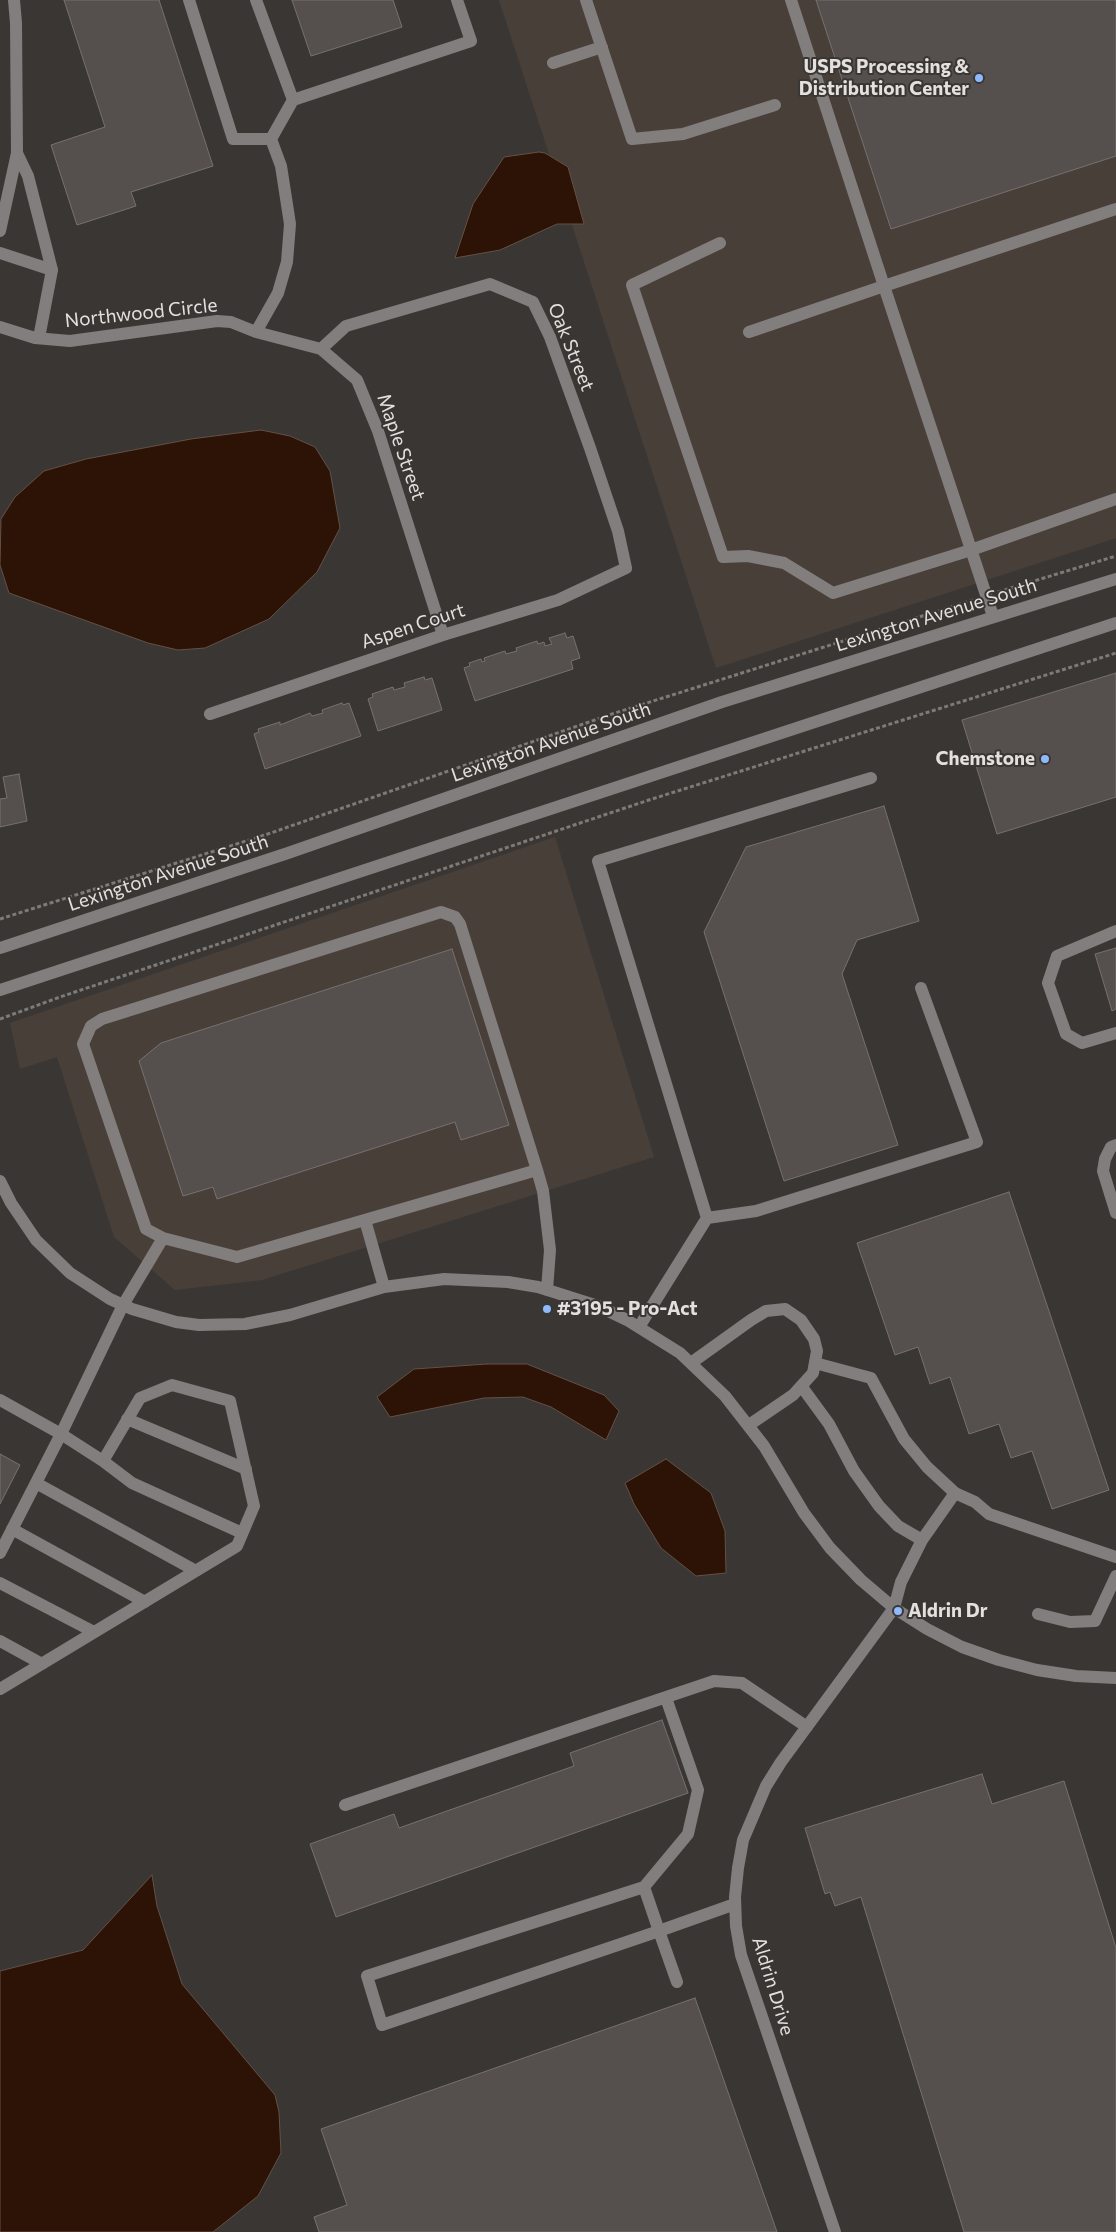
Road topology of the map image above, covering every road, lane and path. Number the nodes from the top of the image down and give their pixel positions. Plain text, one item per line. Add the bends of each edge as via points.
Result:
1 (14, 0) edge
2 (189, 0) edge
3 (256, 0) edge
4 (457, 0) edge
5 (586, 0) edge
6 (791, 0) edge
7 (602, 47) junction
8 (553, 63) dead end
9 (293, 100) junction
10 (775, 105) dead end
11 (271, 139) junction
12 (17, 153) junction
13 (1116, 210) edge
14 (0, 231) edge
15 (720, 243) dead end
16 (0, 253) edge
17 (52, 270) junction
18 (884, 286) junction
19 (0, 327) edge
20 (256, 332) junction
21 (749, 332) dead end
22 (39, 338) junction
23 (321, 349) junction
24 (1116, 499) edge
25 (971, 550) junction
26 (1116, 556) edge
27 (626, 568) joint
28 (1116, 579) edge
29 (987, 596) junction
30 (993, 616) junction
31 (1116, 623) edge
32 (443, 635) junction
33 (1116, 653) edge
34 (210, 714) dead end
35 (870, 778) dead end
36 (0, 919) edge
37 (1116, 931) edge
38 (0, 948) edge
39 (921, 988) dead end
40 (0, 990) edge
41 (0, 1019) edge
42 (1116, 1033) edge
43 (1116, 1145) edge
44 (537, 1170) junction
45 (0, 1181) edge
46 (1116, 1213) edge
47 (707, 1218) junction
48 (366, 1220) junction
49 (163, 1238) junction
50 (384, 1287) junction
51 (547, 1290) junction
52 (123, 1305) junction
53 (639, 1327) junction
54 (690, 1363) junction
55 (815, 1363) junction
56 (802, 1387) junction
57 (0, 1400) edge
58 (127, 1419) junction
59 (749, 1425) junction
60 (61, 1434) junction
61 (103, 1461) junction
62 (246, 1469) junction
63 (36, 1483) junction
64 (955, 1493) junction
65 (12, 1529) junction
66 (242, 1533) junction
67 (922, 1540) junction
68 (0, 1552) edge
69 (1116, 1557) edge
70 (196, 1571) junction
71 (1116, 1576) edge
72 (0, 1583) edge
73 (145, 1602) junction
74 (894, 1608) junction
75 (1038, 1614) dead end
76 (94, 1632) junction
77 (0, 1641) edge
78 (42, 1664) junction
79 (1116, 1678) edge
80 (0, 1689) edge
81 (666, 1698) junction
82 (806, 1727) junction
83 (345, 1805) dead end
84 (644, 1887) junction
85 (735, 1904) junction
86 (659, 1931) junction
87 (677, 1982) dead end
88 (835, 2232) edge

1 - 12 street
2 - 11 street via 233,139
3 - 9 street
4 - 9 street via 471,41
5 - 7 street
6 - 18 street
7 - 8 street
7 - 10 street via 632,139 684,134
9 - 11 street
11 - 20 street via 281,166 290,224 287,262 278,293
12 - 14 street
12 - 17 street via 28,176
13 - 18 street
15 - 25 street via 632,285 723,557 748,556 784,563 833,593
16 - 17 street
17 - 22 street
18 - 21 street
18 - 25 street
19 - 22 street, Northwood Circle
20 - 22 street, Northwood Circle via 231,322 217,321 70,341
20 - 23 street, Maple Street
23 - 27 street, Oak Street via 346,326 490,284 533,302 550,338 590,448 618,531
23 - 32 street, Maple Street via 357,380 378,431
24 - 25 street
25 - 29 street
26 - 29 path
27 - 32 street, Aspen Court via 558,600
28 - 30 street, Lexington Avenue South
29 - 30 street
29 - 36 path via 612,714 265,835
30 - 38 street, Lexington Avenue South via 722,702 288,853
31 - 40 street
32 - 34 street, Aspen Court
33 - 41 path via 649,800
35 - 47 street via 598,861
37 - 42 street via 1057,956 1048,983 1066,1034 1082,1042
39 - 47 street via 978,1142 756,1211
43 - 46 street via 1111,1147 1103,1171
44 - 48 street
44 - 49 street via 460,924 455,917 441,912 102,1019 91,1026 83,1044 105,1109 146,1229
44 - 51 street via 543,1191 550,1250
45 - 52 street via 23,1223 52,1257 89,1287
47 - 53 street
48 - 49 street via 237,1257
48 - 50 street
49 - 52 street
50 - 51 street via 475,1279
50 - 52 street via 290,1315 245,1324 176,1322
51 - 53 street via 598,1306
52 - 60 street
53 - 54 street
54 - 55 street via 751,1320 775,1309 794,1314 810,1330 816,1351
54 - 59 street via 725,1396
55 - 56 street via 813,1373
55 - 64 street via 871,1378 904,1439 926,1467
56 - 59 street
56 - 67 street via 829,1424 854,1471 879,1506 898,1526
57 - 60 street
58 - 61 street
58 - 62 street
58 - 62 street via 140,1398 172,1385 230,1401
59 - 74 street via 830,1548
60 - 61 street
60 - 63 street
61 - 66 street via 132,1483
62 - 66 street via 254,1506
63 - 65 street
63 - 70 street
64 - 67 street
64 - 69 street via 975,1502 989,1514
65 - 68 street
65 - 73 street
66 - 70 street via 237,1546
67 - 74 street via 901,1582
70 - 73 street
71 - 75 street via 1095,1621 1070,1622
72 - 76 street
73 - 76 street
74 - 79 street via 962,1647 999,1660 1076,1676
74 - 82 street, Aldrin Drive
76 - 78 street
77 - 78 street
78 - 80 street
81 - 82 street via 714,1681 742,1683
81 - 83 street
81 - 84 street via 698,1790 688,1834
82 - 85 street, Aldrin Drive via 766,1786 753,1812 743,1840
84 - 86 street
84 - 86 street via 367,1976 382,2025
85 - 86 street
85 - 88 street, Aldrin Drive via 736,1926 748,1980
86 - 87 street

